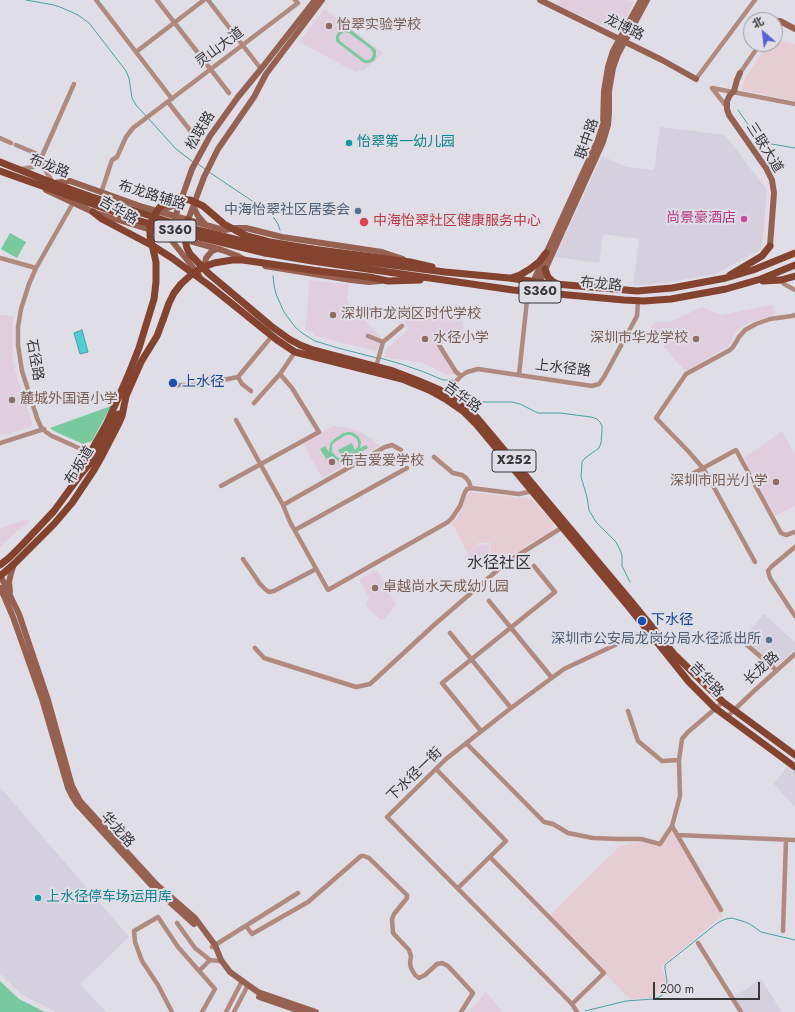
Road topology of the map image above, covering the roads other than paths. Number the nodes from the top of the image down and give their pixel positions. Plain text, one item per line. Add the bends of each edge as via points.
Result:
1 (96, 0) edge
2 (157, 0) edge
3 (204, 0) edge
4 (208, 0) edge
5 (322, 0) edge
6 (540, 0) edge
7 (641, 0) edge
8 (647, 0) edge
9 (755, 0) edge
10 (296, 2) edge
11 (315, 2) edge
12 (174, 22) junction
13 (783, 23) edge
14 (795, 29) edge
15 (622, 40) junction
16 (242, 45) junction
17 (136, 52) junction
18 (754, 52) edge
19 (261, 69) junction
20 (210, 70) junction
21 (740, 73) joint
22 (696, 79) joint
23 (74, 84) dead end
24 (734, 91) junction
25 (229, 93) dead end
26 (170, 100) junction
27 (795, 104) edge
28 (726, 106) junction
29 (0, 138) edge
30 (196, 138) dead end
31 (42, 156) junction
32 (0, 162) edge
33 (19, 169) junction
34 (0, 171) edge
35 (20, 178) junction
36 (54, 183) junction
37 (101, 193) junction
38 (182, 196) junction
39 (88, 199) junction
40 (73, 203) junction
41 (194, 204) junction
42 (152, 210) junction
43 (93, 212) junction
44 (175, 216) junction
45 (188, 220) junction
46 (206, 225) junction
47 (170, 236) junction
48 (185, 240) junction
49 (770, 246) junction
50 (217, 249) junction
51 (546, 253) junction
52 (795, 253) edge
53 (300, 256) junction
54 (0, 258) edge
55 (410, 262) junction
56 (774, 262) junction
57 (795, 265) edge
58 (36, 268) junction
59 (545, 269) junction
60 (446, 272) junction
61 (208, 273) junction
62 (795, 276) edge
63 (510, 278) junction
64 (438, 280) junction
65 (720, 280) junction
66 (781, 280) junction
67 (388, 281) junction
68 (536, 282) junction
69 (752, 282) junction
70 (557, 284) junction
71 (210, 286) junction
72 (795, 290) edge
73 (528, 291) junction
74 (638, 301) junction
75 (795, 315) edge
76 (402, 326) dead end
77 (272, 336) junction
78 (368, 336) dead end
79 (383, 342) junction
80 (439, 345) dead end
81 (294, 352) junction
82 (376, 367) junction
83 (280, 374) junction
84 (519, 374) junction
85 (238, 377) junction
86 (460, 377) junction
87 (170, 382) dead end
88 (251, 391) dead end
89 (446, 394) junction
90 (254, 403) dead end
91 (119, 416) junction
92 (236, 420) dead end
93 (44, 429) junction
94 (0, 443) edge
95 (401, 450) dead end
96 (90, 453) junction
97 (434, 457) dead end
98 (260, 464) junction
99 (407, 468) dead end
100 (702, 468) junction
101 (81, 474) junction
102 (686, 478) dead end
103 (221, 486) dead end
104 (471, 488) junction
105 (536, 491) junction
106 (283, 505) junction
107 (562, 528) junction
108 (295, 530) junction
109 (795, 532) edge
110 (795, 547) edge
111 (243, 559) dead end
112 (755, 562) dead end
113 (14, 564) junction
114 (0, 565) edge
115 (534, 566) dead end
116 (316, 569) junction
117 (0, 576) edge
118 (0, 588) edge
119 (5, 595) edge
120 (489, 601) dead end
121 (795, 616) edge
122 (511, 628) junction
123 (647, 630) junction
124 (450, 633) dead end
125 (740, 639) dead end
126 (255, 648) dead end
127 (795, 654) edge
128 (471, 659) junction
129 (776, 670) junction
130 (552, 678) junction
131 (723, 702) junction
132 (511, 708) junction
133 (715, 708) junction
134 (734, 710) junction
135 (628, 711) dead end
136 (727, 717) junction
137 (481, 731) junction
138 (466, 743) junction
139 (795, 755) edge
140 (679, 760) junction
141 (795, 767) edge
142 (436, 769) junction
143 (672, 826) junction
144 (677, 835) junction
145 (786, 840) junction
146 (795, 840) edge
147 (490, 857) junction
148 (458, 888) junction
149 (298, 893) dead end
150 (721, 910) dead end
151 (177, 923) dead end
152 (246, 926) junction
153 (783, 932) dead end
154 (698, 943) dead end
155 (214, 946) junction
156 (210, 960) junction
157 (220, 960) junction
158 (199, 971) junction
159 (244, 985) junction
160 (572, 1004) junction
161 (172, 1012) edge
162 (202, 1012) edge
163 (226, 1012) edge
164 (234, 1012) edge
165 (303, 1012) edge
166 (316, 1012) edge
167 (461, 1012) edge
168 (577, 1012) edge
169 (741, 1012) edge

1 - 17 street
2 - 12 street
3 - 12 street
4 - 16 street
5 - 11 street, 松联路
6 - 15 street, 龙博路
7 - 15 street, 联中路
8 - 15 street, 联中路
9 - 22 street
10 - 16 street, 灵山大道
11 - 19 street, 松联路
11 - 41 street, 松联路 via 224,139 204,177
12 - 17 street
12 - 20 street
13 - 14 street
15 - 22 street, 龙博路
15 - 51 street, 联中路 via 610,59 606,75 600,135
15 - 59 street, 联中路 via 611,76 609,119 605,136
16 - 19 street
16 - 20 street, 灵山大道
17 - 26 street
18 - 21 street
19 - 38 street, 松联路 via 210,136 192,169
20 - 25 street
20 - 26 street, 灵山大道
21 - 24 street
23 - 31 street
24 - 27 street
24 - 28 street
24 - 28 street via 712,88
26 - 30 street
26 - 37 street, 灵山大道 via 133,128 126,137 117,157 112,160
28 - 49 street, 三联大道 via 729,115 772,180 774,192
29 - 31 street
31 - 33 street via 39,163 34,166
31 - 36 street via 43,166
32 - 33 main road, 布龙路 / S360
33 - 36 main road, 布龙路 / S360
34 - 35 main road, 布龙路 / S360
35 - 39 main road, 布龙路 / S360
35 - 40 street, 吉华路 / X252
36 - 37 street, 布龙路辅路 via 70,181
36 - 39 main road, 布龙路 / S360
37 - 42 street, 布龙路辅路
38 - 42 street via 169,208
38 - 44 street, 松联路
39 - 53 main road, S360, bridge via 130,218 175,231
40 - 43 street, 吉华路 / X252
40 - 58 street, 石径路
41 - 45 street, 松联路
41 - 46 street via 198,216
42 - 44 street, 布龙路辅路
43 - 47 street
43 - 71 main road, 吉华路 / X252 via 164,253
44 - 45 street, 布龙路辅路
44 - 47 street, 松联路
45 - 46 street, 布龙路辅路
45 - 48 main road
46 - 55 street, 布龙路辅路 via 223,230 246,228 282,237 382,252
47 - 48 street
47 - 71 street
48 - 50 street
48 - 61 main road, 吉华路 / X252 via 190,254
49 - 56 main road via 768,256
49 - 65 main road via 762,256
50 - 61 street via 210,252 206,260
50 - 67 street via 253,264 273,268 360,281
51 - 63 main road via 530,269
51 - 68 street, 联中路
52 - 56 main road, S360
53 - 60 main road, 布龙路 / S360
53 - 64 main road, 布龙路 / S360
54 - 58 street
55 - 60 main road
55 - 96 main road, bridge via 270,242 247,236 229,227 203,206 190,200 169,201 160,207 150,224 156,262 156,282 154,299 141,342 107,424
56 - 65 main road, 布龙路 / S360
57 - 69 main road, 布龙路 / S360
58 - 93 street, 石径路 via 22,305 18,345 22,371 37,418
59 - 68 street, 联中路
59 - 70 main road via 550,279
60 - 63 main road, 布龙路 / S360
61 - 82 main road, 吉华路 / X252 via 294,342 318,352
62 - 66 main road
63 - 68 main road, 布龙路 / S360
64 - 67 main road, 布坂道
64 - 73 main road, 布龙路 / S360
65 - 70 main road, 布龙路 / S360 via 644,291
66 - 69 main road
66 - 72 street
67 - 91 main road, 布坂道, bridge via 243,260 214,263 204,267 193,273 174,293 157,336 141,362
68 - 70 main road, 布龙路 / S360
69 - 74 main road, 布龙路 / S360 via 689,296
71 - 77 main road, 吉华路 / X252
73 - 74 main road, 布龙路 / S360
73 - 84 street
74 - 84 street, 上水径路 via 637,316 599,384 592,386
75 - 100 street via 770,319 745,330 730,350 686,374 656,418
76 - 79 street
77 - 81 main road, 吉华路 / X252
77 - 85 street
78 - 79 street
79 - 82 street
80 - 86 street
81 - 83 street
81 - 89 main road, 吉华路 / X252 via 402,379
82 - 89 main road, 吉华路 / X252 via 419,380
83 - 90 street
83 - 98 street via 292,388 319,432
84 - 86 street, 上水径路 via 478,369
85 - 87 street via 198,385 171,385
85 - 88 street
86 - 89 street, 上水径路
89 - 105 main road, 吉华路 / X252
91 - 101 main road, 布坂道
91 - 113 main road, 布坂道 via 102,456 72,503
92 - 98 street
93 - 94 street
93 - 96 street, 石径路 via 52,436
95 - 106 street via 392,445 385,447
96 - 101 main road
97 - 104 street via 453,473 466,478
98 - 103 street
98 - 106 street
99 - 108 street
100 - 102 street
100 - 109 street via 736,450 781,533 786,535
100 - 112 street
101 - 114 main road, 布坂道 via 54,511
104 - 105 street via 519,494
104 - 116 street via 465,492 460,506 448,522 328,590
105 - 107 main road, 吉华路 / X252
105 - 131 main road, 吉华路 / X252 via 674,654
106 - 108 street
107 - 123 main road, 吉华路 / X252
107 - 126 street via 507,562 370,684 356,687 264,658
108 - 116 street
110 - 121 street via 768,570 770,578
111 - 116 street via 260,584 269,592
113 - 117 main road, 布坂道
113 - 119 street
115 - 122 street via 555,592
117 - 119 street
118 - 119 street
119 - 155 street, 华龙路 via 19,614 76,795 157,885 195,918
119 - 155 street, 华龙路 via 42,699 72,796 153,887 192,921
120 - 122 street
122 - 128 street
122 - 130 street
123 - 130 street, 下水径一街 via 564,669
123 - 133 main road, 吉华路 / X252 via 689,682
124 - 128 street
125 - 129 street
127 - 129 street, 长龙路
128 - 132 street
128 - 137 street via 442,683
129 - 134 street, 长龙路
130 - 132 street, 下水径一街
131 - 133 street
131 - 134 main road, 吉华路 / X252
132 - 137 street, 下水径一街
133 - 136 main road, 吉华路 / X252
133 - 140 street via 682,739
134 - 136 street, 长龙路
134 - 139 main road, 吉华路 / X252
135 - 140 street via 638,741 662,760
136 - 141 main road, 吉华路 / X252
137 - 138 street, 下水径一街
138 - 142 street, 下水径一街
138 - 143 street via 544,822 568,833 593,838 641,839 660,844
140 - 143 street via 680,796
142 - 147 street via 506,841
142 - 148 street, 下水径一街 via 387,816
143 - 144 street
144 - 145 street
144 - 150 street
145 - 146 street
145 - 153 street
147 - 148 street
147 - 160 street via 604,973
148 - 160 street, 下水径一街
149 - 152 street
151 - 156 street via 195,948
152 - 155 street
152 - 167 street via 252,934 308,902 364,856 407,895 392,919 393,933 409,950 411,968 415,975 419,978 442,963 448,966 473,993
154 - 169 street
155 - 157 street, 华龙路
156 - 157 street
156 - 158 street
157 - 159 street, 华龙路 via 229,974
158 - 161 street via 178,947 158,917 134,931 142,961
158 - 162 street via 215,989
159 - 163 street
159 - 164 street
159 - 165 street, 华龙路 via 263,999
159 - 166 street, 华龙路
160 - 168 street, 下水径一街

